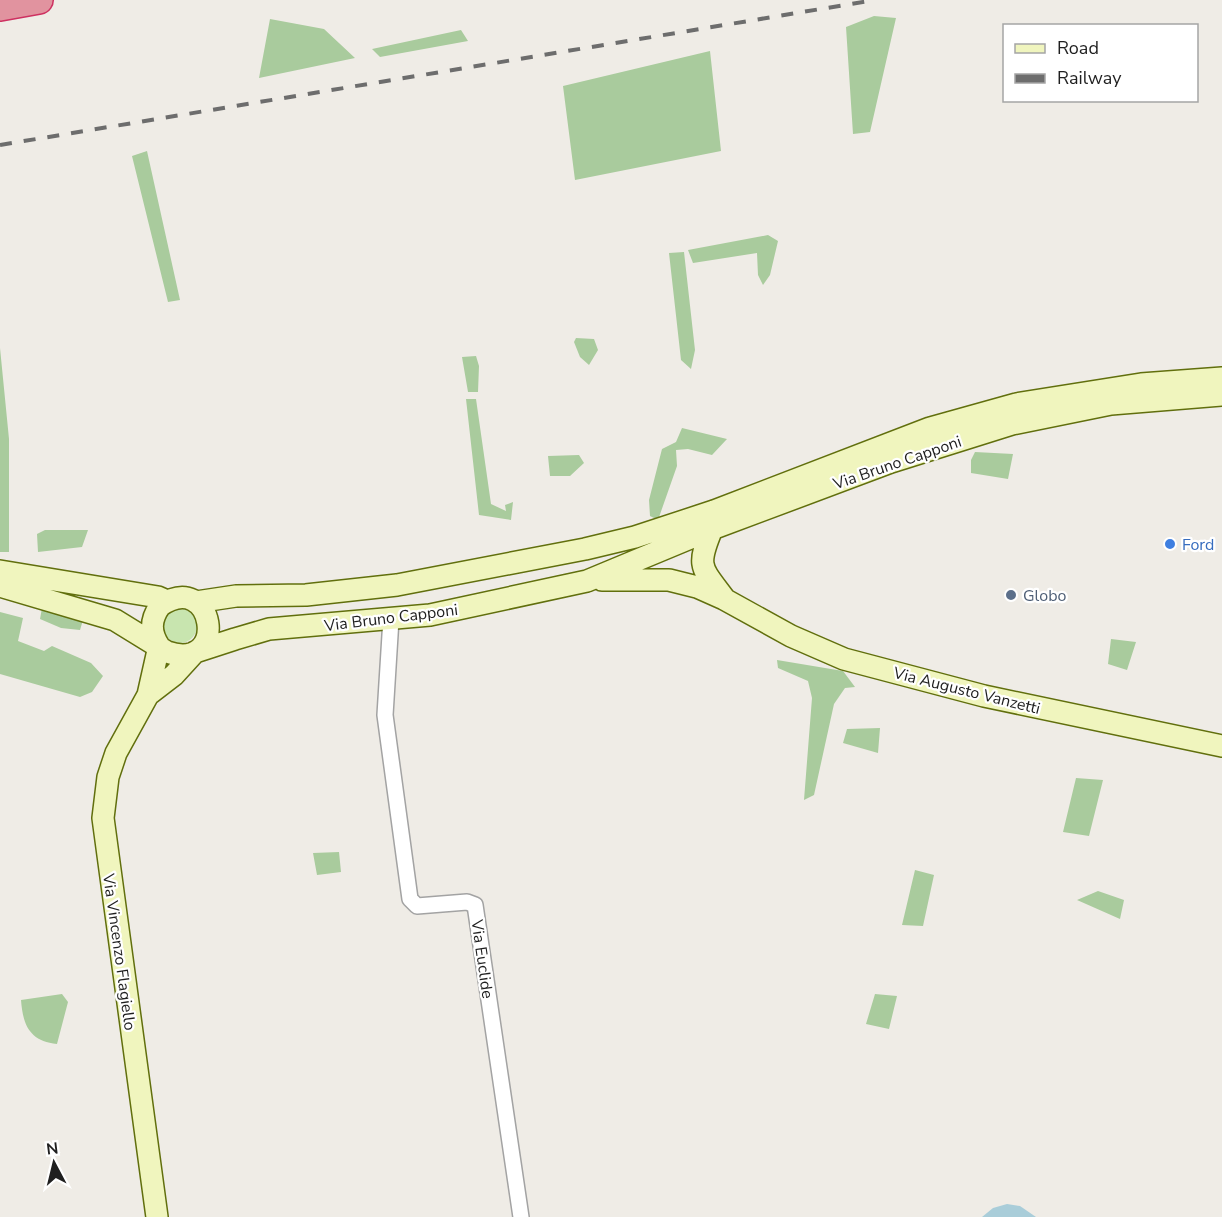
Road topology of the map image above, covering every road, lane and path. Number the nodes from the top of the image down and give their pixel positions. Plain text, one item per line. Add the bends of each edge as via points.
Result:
1 (39, 0) edge
2 (0, 7) edge
3 (1222, 378) edge
4 (1222, 395) edge
5 (712, 529) junction
6 (585, 549) junction
7 (0, 571) edge
8 (587, 581) junction
9 (0, 586) edge
10 (724, 599) junction
11 (167, 601) junction
12 (196, 602) junction
13 (391, 619) junction
14 (159, 646) junction
15 (195, 652) junction
16 (148, 695) junction
17 (1222, 746) edge
18 (156, 1217) edge
19 (521, 1217) edge

1 - 2 highway
3 - 6 main road, Via Bruno Capponi via 1141,384 1016,404 889,441 714,511
4 - 5 main road, Via Bruno Capponi via 1111,404 1012,424 891,462
5 - 8 main road, Via Bruno Capponi
5 - 10 main road, Via Augusto Vanzetti via 702,561
6 - 8 main road via 595,563
6 - 12 main road, Via Bruno Capponi via 397,585
7 - 11 main road
8 - 10 main road, Via Augusto Vanzetti via 669,580
8 - 13 main road, Via Bruno Capponi via 430,615
9 - 14 main road via 115,620
10 - 17 main road, Via Augusto Vanzetti via 791,636 844,659 994,699
11 - 12 main road via 181,598
11 - 14 main road via 152,622
12 - 15 main road via 208,617 210,627 203,645
13 - 15 main road, Via Bruno Capponi via 269,629
13 - 19 street, Via Euclide via 385,715 410,899 417,906 467,902 476,905
14 - 15 main road via 177,655
14 - 16 main road, Via Vincenzo Flagiello
15 - 16 main road, Via Vincenzo Flagiello
16 - 18 main road, Via Vincenzo Flagiello via 116,753 108,777 103,818

